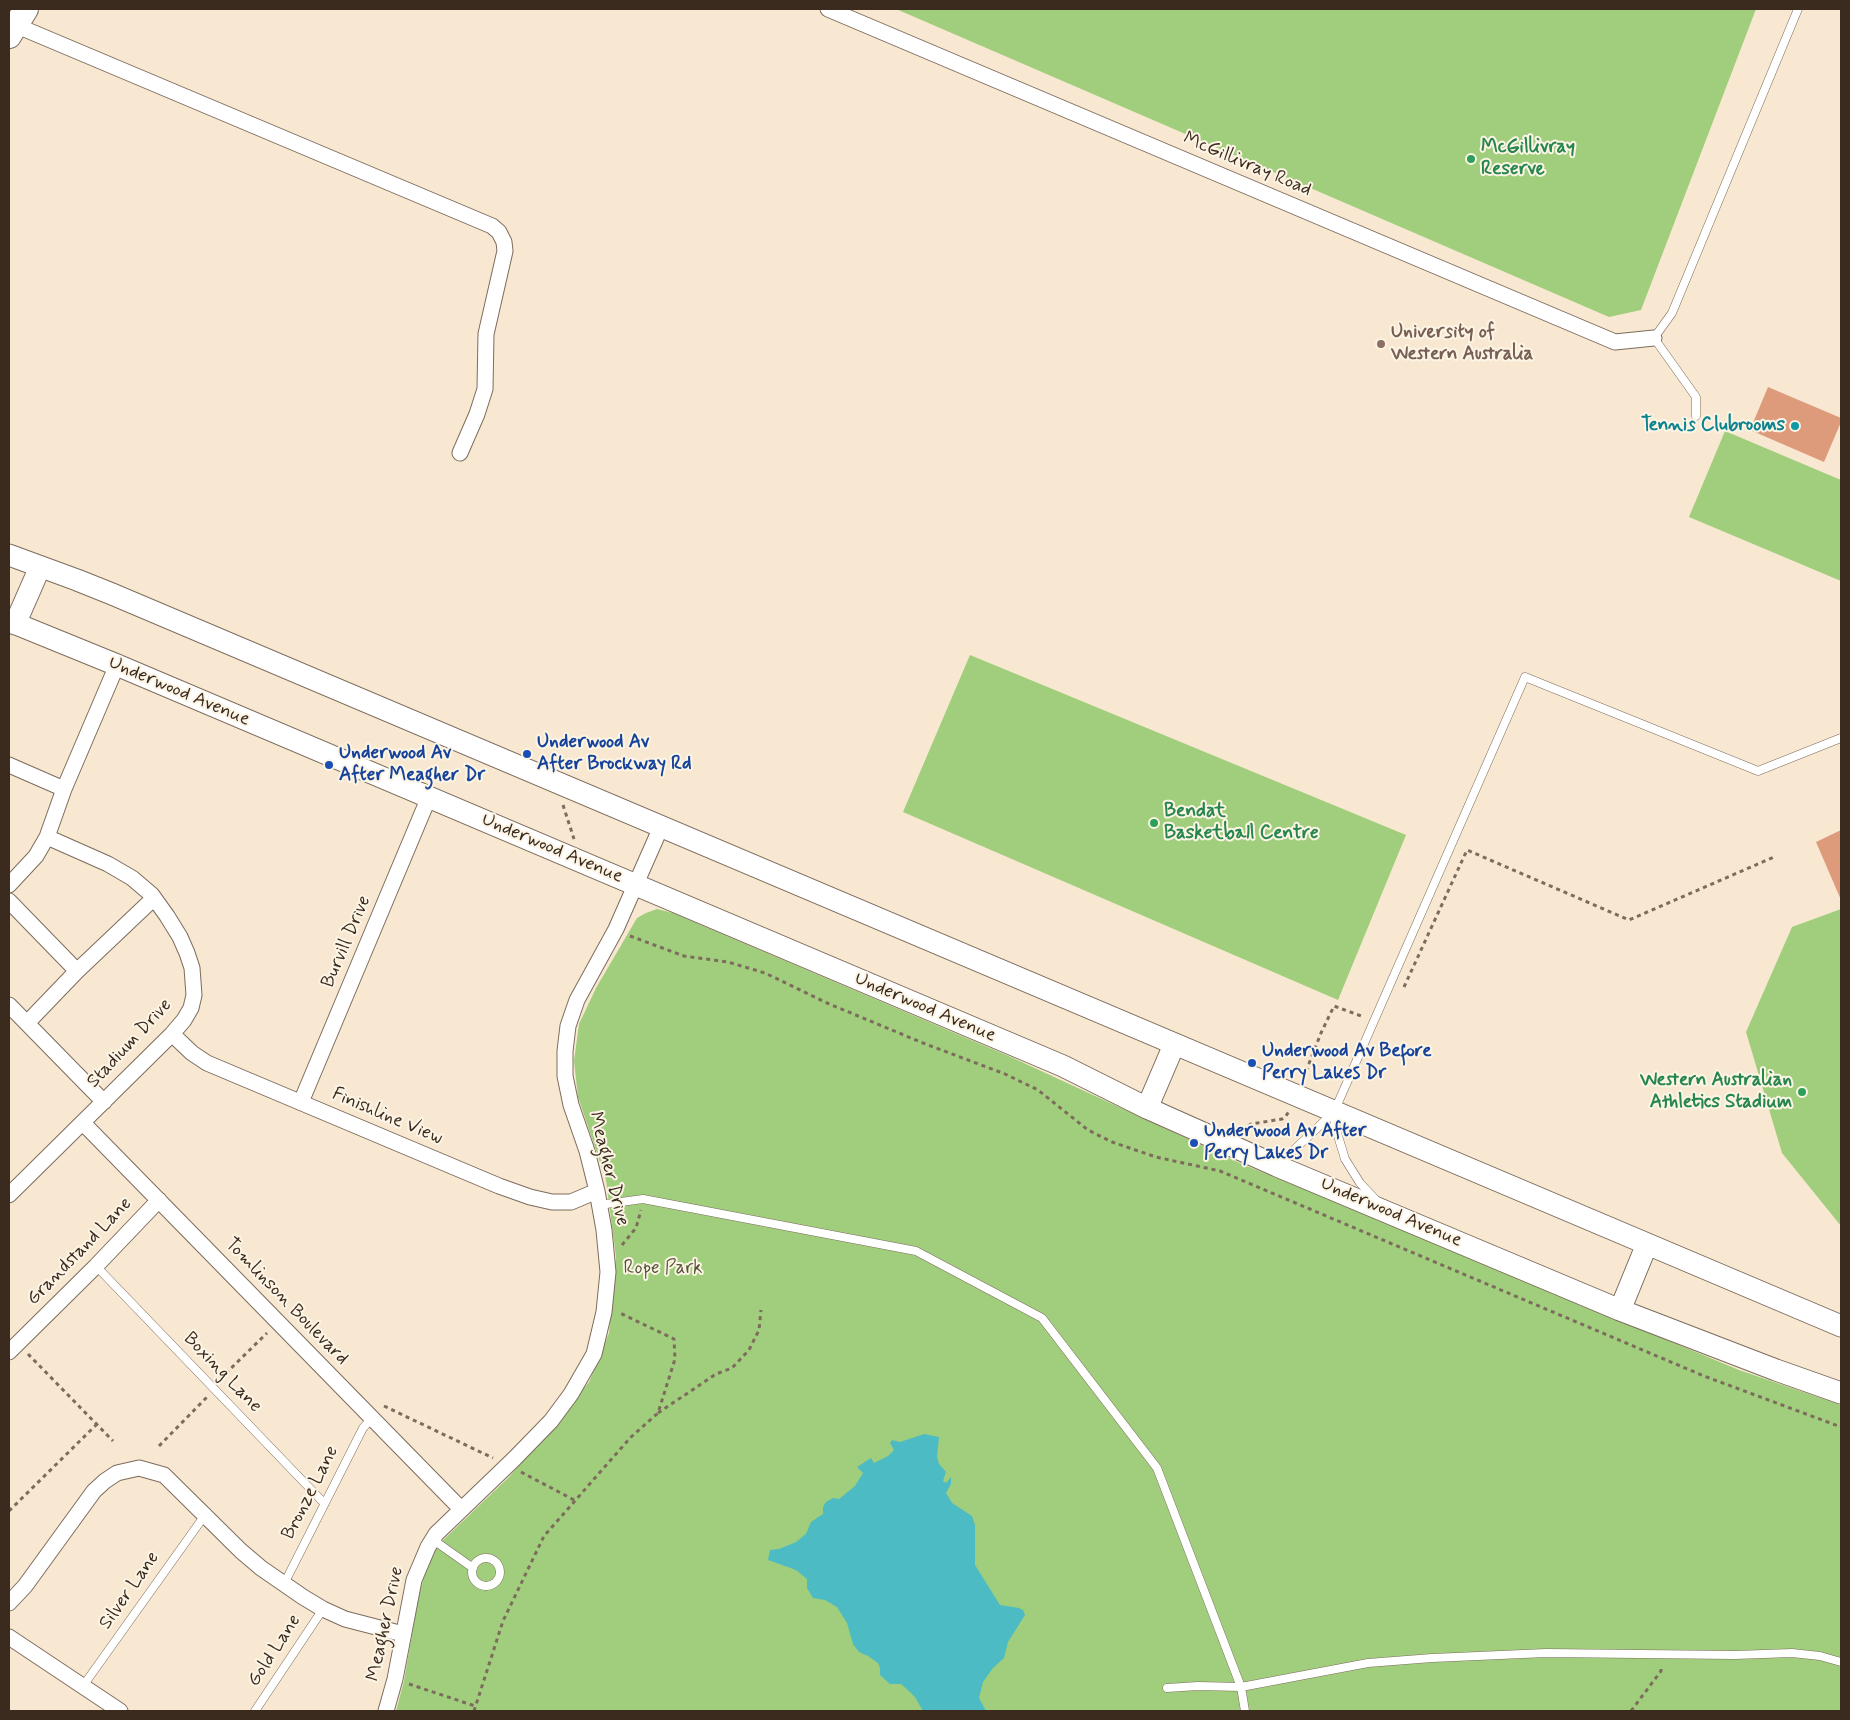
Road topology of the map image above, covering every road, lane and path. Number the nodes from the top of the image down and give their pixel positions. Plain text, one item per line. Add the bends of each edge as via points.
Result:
1 (828, 9) edge
2 (1798, 9) edge
3 (17, 23) edge
4 (1654, 338) junction
5 (1696, 416) dead end
6 (460, 452) dead end
7 (9, 555) edge
8 (40, 567) junction
9 (12, 622) edge
10 (117, 665) junction
11 (1841, 738) edge
12 (9, 766) edge
13 (556, 783) junction
14 (64, 789) junction
15 (429, 797) junction
16 (661, 827) junction
17 (47, 837) junction
18 (1774, 857) dead end
19 (581, 862) junction
20 (9, 885) edge
21 (636, 885) junction
22 (154, 898) junction
23 (9, 901) edge
24 (616, 929) junction
25 (77, 971) junction
26 (1402, 991) dead end
27 (9, 1005) edge
28 (1373, 1020) junction
29 (27, 1023) junction
30 (172, 1034) junction
31 (1174, 1044) junction
32 (1303, 1080) dead end
33 (104, 1102) junction
34 (302, 1102) junction
35 (1292, 1103) dead end
36 (1146, 1108) junction
37 (1334, 1112) junction
38 (83, 1123) junction
39 (1241, 1134) dead end
40 (1277, 1166) junction
41 (9, 1195) edge
42 (598, 1198) junction
43 (643, 1199) junction
44 (159, 1200) junction
45 (1386, 1210) junction
46 (1647, 1244) junction
47 (606, 1256) junction
48 (96, 1266) junction
49 (605, 1306) junction
50 (761, 1310) dead end
51 (1620, 1310) junction
52 (1841, 1326) edge
53 (16, 1350) edge
54 (1841, 1393) edge
55 (381, 1405) dead end
56 (658, 1413) junction
57 (372, 1419) junction
58 (97, 1424) junction
59 (1841, 1426) edge
60 (113, 1441) dead end
61 (508, 1465) junction
62 (576, 1501) junction
63 (324, 1503) junction
64 (460, 1509) junction
65 (9, 1511) edge
66 (205, 1515) junction
67 (432, 1539) junction
68 (473, 1568) dead end
69 (284, 1584) junction
70 (9, 1603) edge
71 (323, 1609) junction
72 (403, 1634) junction
73 (9, 1637) edge
74 (1660, 1655) junction
75 (1841, 1662) edge
76 (395, 1679) junction
77 (83, 1686) junction
78 (1241, 1687) junction
79 (1167, 1688) dead end
80 (475, 1706) junction
81 (120, 1711) edge
82 (255, 1711) edge
83 (386, 1711) edge
84 (474, 1711) edge
85 (1246, 1711) edge
86 (1631, 1711) edge

1 - 4 street, McGillivray Road via 1616,342
2 - 4 lane via 1672,314
3 - 6 street via 492,226 499,232 505,250 486,334 485,390
4 - 5 lane via 1696,397
7 - 8 main road
8 - 9 main road
8 - 13 main road via 103,590
9 - 10 main road, Underwood Avenue
10 - 14 street
10 - 15 main road, Underwood Avenue
11 - 28 lane via 1758,771 1525,677
12 - 14 street
13 - 16 main road
13 - 19 path
14 - 17 street
15 - 19 main road, Underwood Avenue
15 - 34 street, Burvill Drive
16 - 21 street, Meagher Drive
16 - 31 main road
17 - 20 street via 36,856
17 - 22 street, Stadium Drive via 108,864 132,878
18 - 26 path via 1629,920 1467,850
19 - 21 main road, Underwood Avenue
21 - 24 street, Meagher Drive
21 - 36 main road, Underwood Avenue via 1063,1066
22 - 25 street
22 - 30 street, Stadium Drive via 180,936 194,983 191,1008
23 - 25 street
24 - 42 street, Meagher Drive via 577,1000 568,1026 565,1051 565,1076 571,1105 587,1151
24 - 59 path via 684,956 728,962 764,973 914,1040 1006,1074 1038,1090 1088,1130 1112,1142 1156,1157 1220,1171 1704,1376
25 - 29 street
27 - 29 street
28 - 32 path via 1334,1006
28 - 37 lane
29 - 33 street
30 - 33 street, Stadium Drive
30 - 34 street, Finishline View via 192,1054 207,1063
31 - 36 main road
31 - 37 main road
33 - 38 street, Stadium Drive
34 - 42 street, Finishline View via 530,1197 552,1202
35 - 39 path via 1282,1119 1251,1124
36 - 40 main road, Underwood Avenue
37 - 40 lane
37 - 45 lane via 1345,1159 1360,1183
37 - 46 main road
38 - 41 street, Stadium Drive
38 - 44 street, Tomlinson Boulevard
40 - 45 main road, Underwood Avenue
42 - 43 lane
42 - 47 street, Meagher Drive
43 - 47 path via 636,1228 615,1252
43 - 78 lane via 916,1251 1042,1318 1157,1468
44 - 48 street, Grandstand Lane
44 - 57 street, Tomlinson Boulevard
45 - 51 main road, Underwood Avenue
46 - 51 main road
46 - 52 main road
47 - 49 street, Meagher Drive
48 - 53 street, Grandstand Lane
48 - 63 lane, Boxing Lane
49 - 56 path via 674,1339 676,1359
49 - 61 street, Meagher Drive via 596,1347 584,1373 551,1420
50 - 56 path via 759,1330 749,1350 732,1368 716,1374
51 - 54 main road, Underwood Avenue
53 - 58 path
55 - 61 path
56 - 62 path via 631,1437
57 - 63 lane, Bronze Lane via 363,1428
57 - 64 street, Tomlinson Boulevard
58 - 60 path
58 - 65 path
61 - 62 path
61 - 64 street, Meagher Drive
62 - 80 path via 544,1536 503,1621
63 - 69 lane, Bronze Lane
64 - 67 street, Meagher Drive
66 - 69 street via 241,1551
66 - 70 street via 164,1475 139,1468 117,1473 94,1491
66 - 77 lane, Silver Lane
67 - 68 lane
67 - 72 street, Meagher Drive via 414,1580
69 - 71 street
71 - 72 street via 365,1626
71 - 82 lane, Gold Lane
72 - 76 street, Meagher Drive
73 - 77 street
74 - 75 lane via 1792,1653
74 - 78 lane via 1546,1653 1432,1658 1368,1664
74 - 86 path via 1661,1671
76 - 80 path
76 - 83 street, Meagher Drive
77 - 81 street
78 - 79 lane
78 - 85 lane
80 - 84 path

